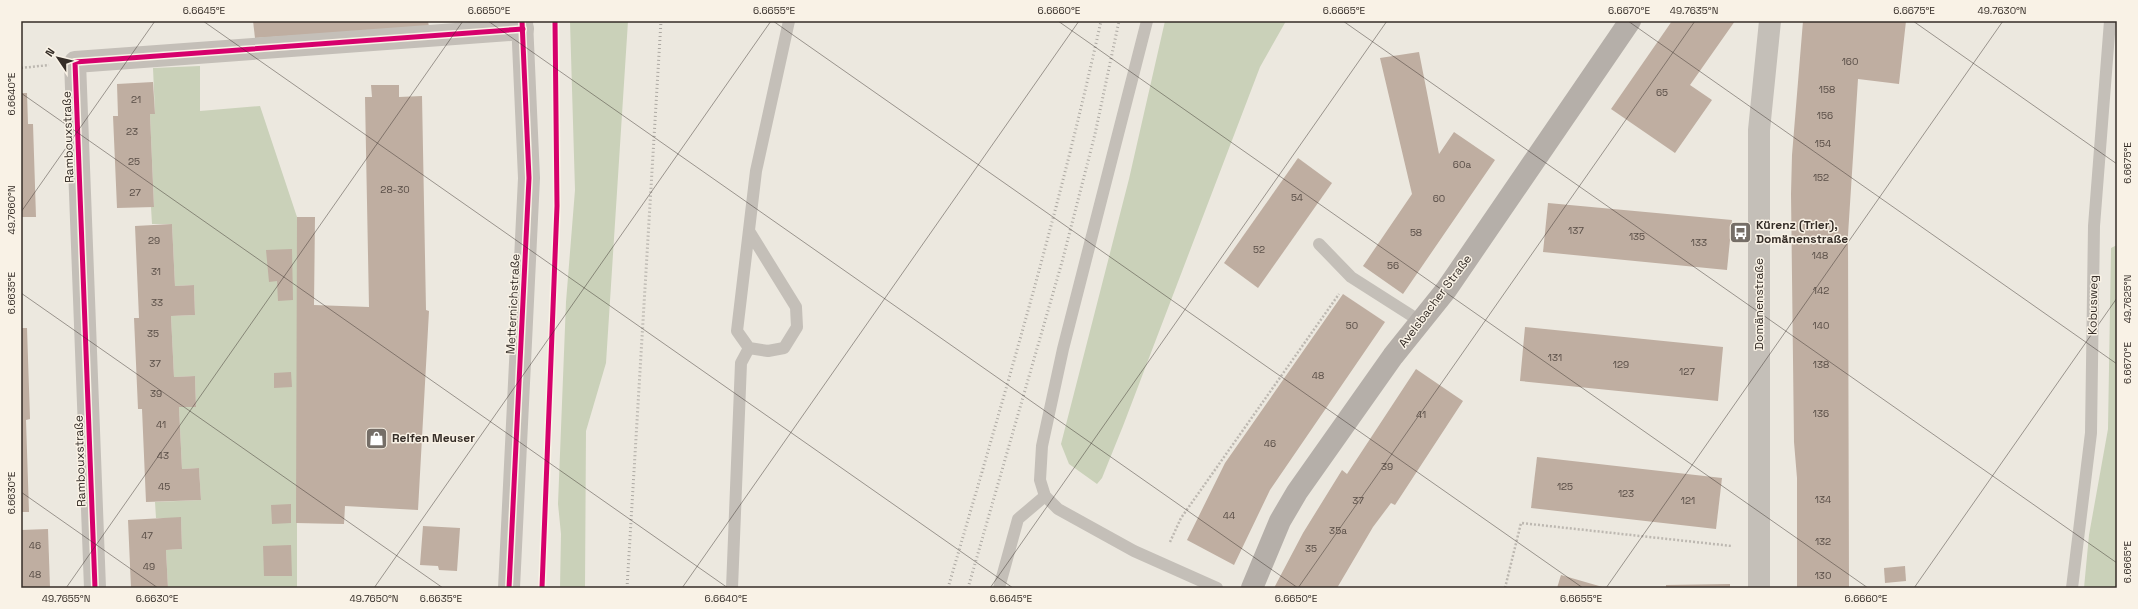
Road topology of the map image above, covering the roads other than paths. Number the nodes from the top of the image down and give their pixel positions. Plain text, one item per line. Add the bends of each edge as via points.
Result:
1 (789, 21) edge
2 (1147, 21) edge
3 (1630, 21) edge
4 (1770, 21) edge
5 (2110, 21) edge
6 (522, 25) edge
7 (749, 231) junction
8 (1319, 244) dead end
9 (1420, 321) junction
10 (749, 348) junction
11 (1045, 496) junction
12 (95, 588) edge
13 (509, 588) edge
14 (732, 588) edge
15 (999, 588) edge
16 (1217, 588) edge
17 (1252, 588) edge
18 (1759, 588) edge
19 (2072, 588) edge

1 - 7 lane via 756,171
2 - 11 lane via 1063,349 1042,446 1040,480
3 - 9 main road, Avelsbacher Straße via 1446,290
4 - 18 street, Domänenstraße via 1759,130
5 - 19 lane, Kobusweg via 2094,226 2091,433
6 - 12 street, Rambouxstraße via 75,62
6 - 13 street, Metternichstraße via 529,178
7 - 10 lane via 737,331
7 - 10 lane via 796,307 797,327 784,348 768,351
8 - 9 lane via 1351,277
9 - 17 main road, Avelsbacher Straße via 1344,423 1297,492 1280,521
10 - 14 lane via 741,363
11 - 15 lane via 1018,519
11 - 16 lane via 1058,509 1160,563

